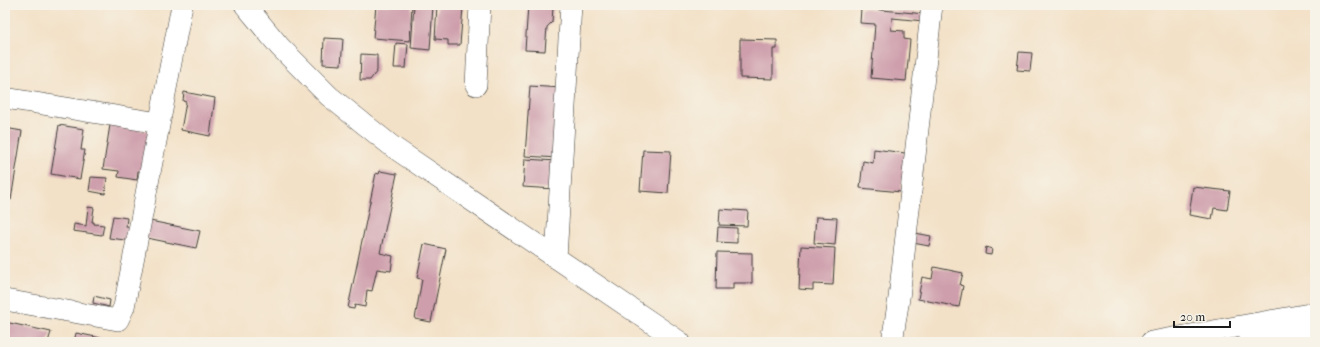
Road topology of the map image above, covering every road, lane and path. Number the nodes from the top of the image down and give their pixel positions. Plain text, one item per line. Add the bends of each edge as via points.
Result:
1 (182, 5) edge
2 (245, 5) edge
3 (480, 5) edge
4 (571, 5) edge
5 (932, 5) edge
6 (476, 85) dead end
7 (5, 98) edge
8 (159, 123) junction
9 (556, 258) junction
10 (5, 300) edge
11 (1315, 313) edge
12 (1315, 330) edge
13 (680, 342) edge
14 (892, 342) edge
15 (1151, 342) edge
16 (1248, 342) edge

1 - 8 street
2 - 9 street via 280,47 329,96 393,147
3 - 6 street
4 - 9 street
5 - 14 street
7 - 8 street
8 - 10 street via 124,307 118,320
9 - 13 street
11 - 15 street
12 - 16 street

